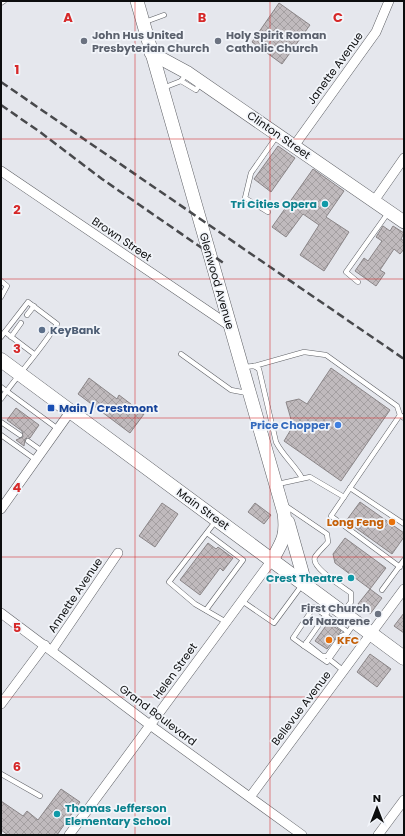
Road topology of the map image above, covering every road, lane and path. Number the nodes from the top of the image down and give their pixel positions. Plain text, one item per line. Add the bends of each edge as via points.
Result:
1 (4, 1) edge
2 (137, 1) edge
3 (389, 1) edge
4 (1, 2) edge
5 (164, 15) dead end
6 (143, 22) junction
7 (151, 53) junction
8 (185, 77) junction
9 (161, 88) junction
10 (278, 134) junction
11 (294, 146) junction
12 (404, 158) edge
13 (1, 171) edge
14 (374, 201) junction
15 (268, 212) dead end
16 (389, 212) junction
17 (404, 222) edge
18 (1, 281) edge
19 (358, 282) dead end
20 (1, 298) edge
21 (34, 306) junction
22 (27, 316) dead end
23 (21, 323) dead end
24 (230, 326) junction
25 (5, 332) junction
26 (1, 337) edge
27 (11, 337) junction
28 (34, 354) junction
29 (181, 354) dead end
30 (1, 360) edge
31 (248, 366) junction
32 (20, 374) junction
33 (1, 387) edge
34 (6, 391) junction
35 (249, 393) junction
36 (1, 398) edge
37 (70, 412) junction
38 (402, 416) edge
39 (1, 422) edge
40 (58, 429) junction
41 (1, 435) edge
42 (20, 435) dead end
43 (28, 441) dead end
44 (42, 451) junction
45 (36, 460) junction
46 (302, 478) junction
47 (276, 485) junction
48 (350, 488) junction
49 (344, 497) junction
50 (283, 508) junction
51 (1, 509) edge
52 (217, 519) junction
53 (404, 524) edge
54 (207, 533) junction
55 (118, 553) dead end
56 (272, 560) junction
57 (404, 560) edge
58 (400, 567) junction
59 (305, 584) junction
60 (404, 589) edge
61 (382, 590) dead end
62 (242, 601) junction
63 (206, 610) junction
64 (334, 611) junction
65 (1, 613) edge
66 (226, 622) junction
67 (350, 629) junction
68 (372, 634) junction
69 (305, 645) junction
70 (48, 647) junction
71 (404, 658) edge
72 (329, 659) junction
73 (344, 671) junction
74 (1, 704) edge
75 (150, 725) junction
76 (1, 774) edge
77 (40, 796) dead end
78 (250, 797) junction
79 (404, 800) edge
80 (69, 835) edge
81 (302, 835) edge
82 (378, 835) edge

1 - 4 lane
2 - 6 street, Glenwood Avenue
3 - 11 street, Janette Avenue via 376,32
5 - 6 lane
6 - 7 street, Glenwood Avenue
7 - 8 street, Clinton Street
7 - 9 street, Glenwood Avenue
8 - 9 lane
8 - 10 street, Clinton Street via 202,82
9 - 24 street, Glenwood Avenue
10 - 11 street, Clinton Street
10 - 15 lane via 251,174 245,198
11 - 14 street, Clinton Street
12 - 14 street
13 - 24 street, Brown Street
14 - 16 street, Clinton Street
16 - 17 street, Clinton Street
16 - 19 lane via 346,272
18 - 20 lane via 7,286
21 - 22 lane
21 - 25 lane via 28,302
21 - 28 lane via 57,324 45,343
23 - 27 lane
24 - 31 street, Glenwood Avenue
25 - 26 lane
25 - 27 lane
27 - 28 lane
28 - 32 lane
29 - 35 lane via 231,390
30 - 32 main road, Main Street
31 - 35 street, Glenwood Avenue
31 - 38 lane via 304,352 326,355 397,406
31 - 46 lane via 259,369 276,442 281,453
32 - 34 lane
32 - 37 main road, Main Street
33 - 34 lane
34 - 36 lane
34 - 40 lane
35 - 47 street, Glenwood Avenue
37 - 40 street
37 - 52 main road, Main Street
38 - 48 lane
39 - 42 lane
40 - 44 street
41 - 45 lane
43 - 44 lane
44 - 45 street
45 - 51 street
46 - 47 lane
46 - 49 lane via 310,477
47 - 50 street, Glenwood Avenue
48 - 49 lane
48 - 53 lane
49 - 58 lane via 331,516
50 - 56 street, Glenwood Avenue via 285,535
50 - 59 street via 295,542
50 - 64 lane via 327,534 328,542 315,557 314,562 324,573 351,592 351,602
52 - 54 lane
52 - 56 main road, Main Street
54 - 63 lane via 243,560
54 - 63 lane via 169,582
55 - 70 street, Annette Avenue
56 - 59 main road, Main Street
56 - 62 street, Helen Street
57 - 58 lane
58 - 61 lane
59 - 62 lane via 274,623
59 - 64 main road, Main Street
60 - 68 street, Bellevue Avenue
62 - 66 street, Helen Street
63 - 66 lane
64 - 67 main road, Main Street
64 - 69 lane
64 - 69 lane via 314,608 293,638
65 - 70 street, Grand Boulevard
66 - 75 street, Helen Street
67 - 68 main road, Main Street
67 - 69 lane via 341,636 327,656 322,656
67 - 72 lane
68 - 71 main road, Main Street
68 - 73 street, Bellevue Avenue
69 - 72 lane via 327,662
70 - 74 street, Annette Avenue
70 - 75 street, Grand Boulevard
72 - 73 lane
73 - 78 street, Bellevue Avenue
75 - 78 street, Grand Boulevard
75 - 80 street, Helen Street
76 - 77 lane
78 - 81 street, Grand Boulevard
79 - 82 street

